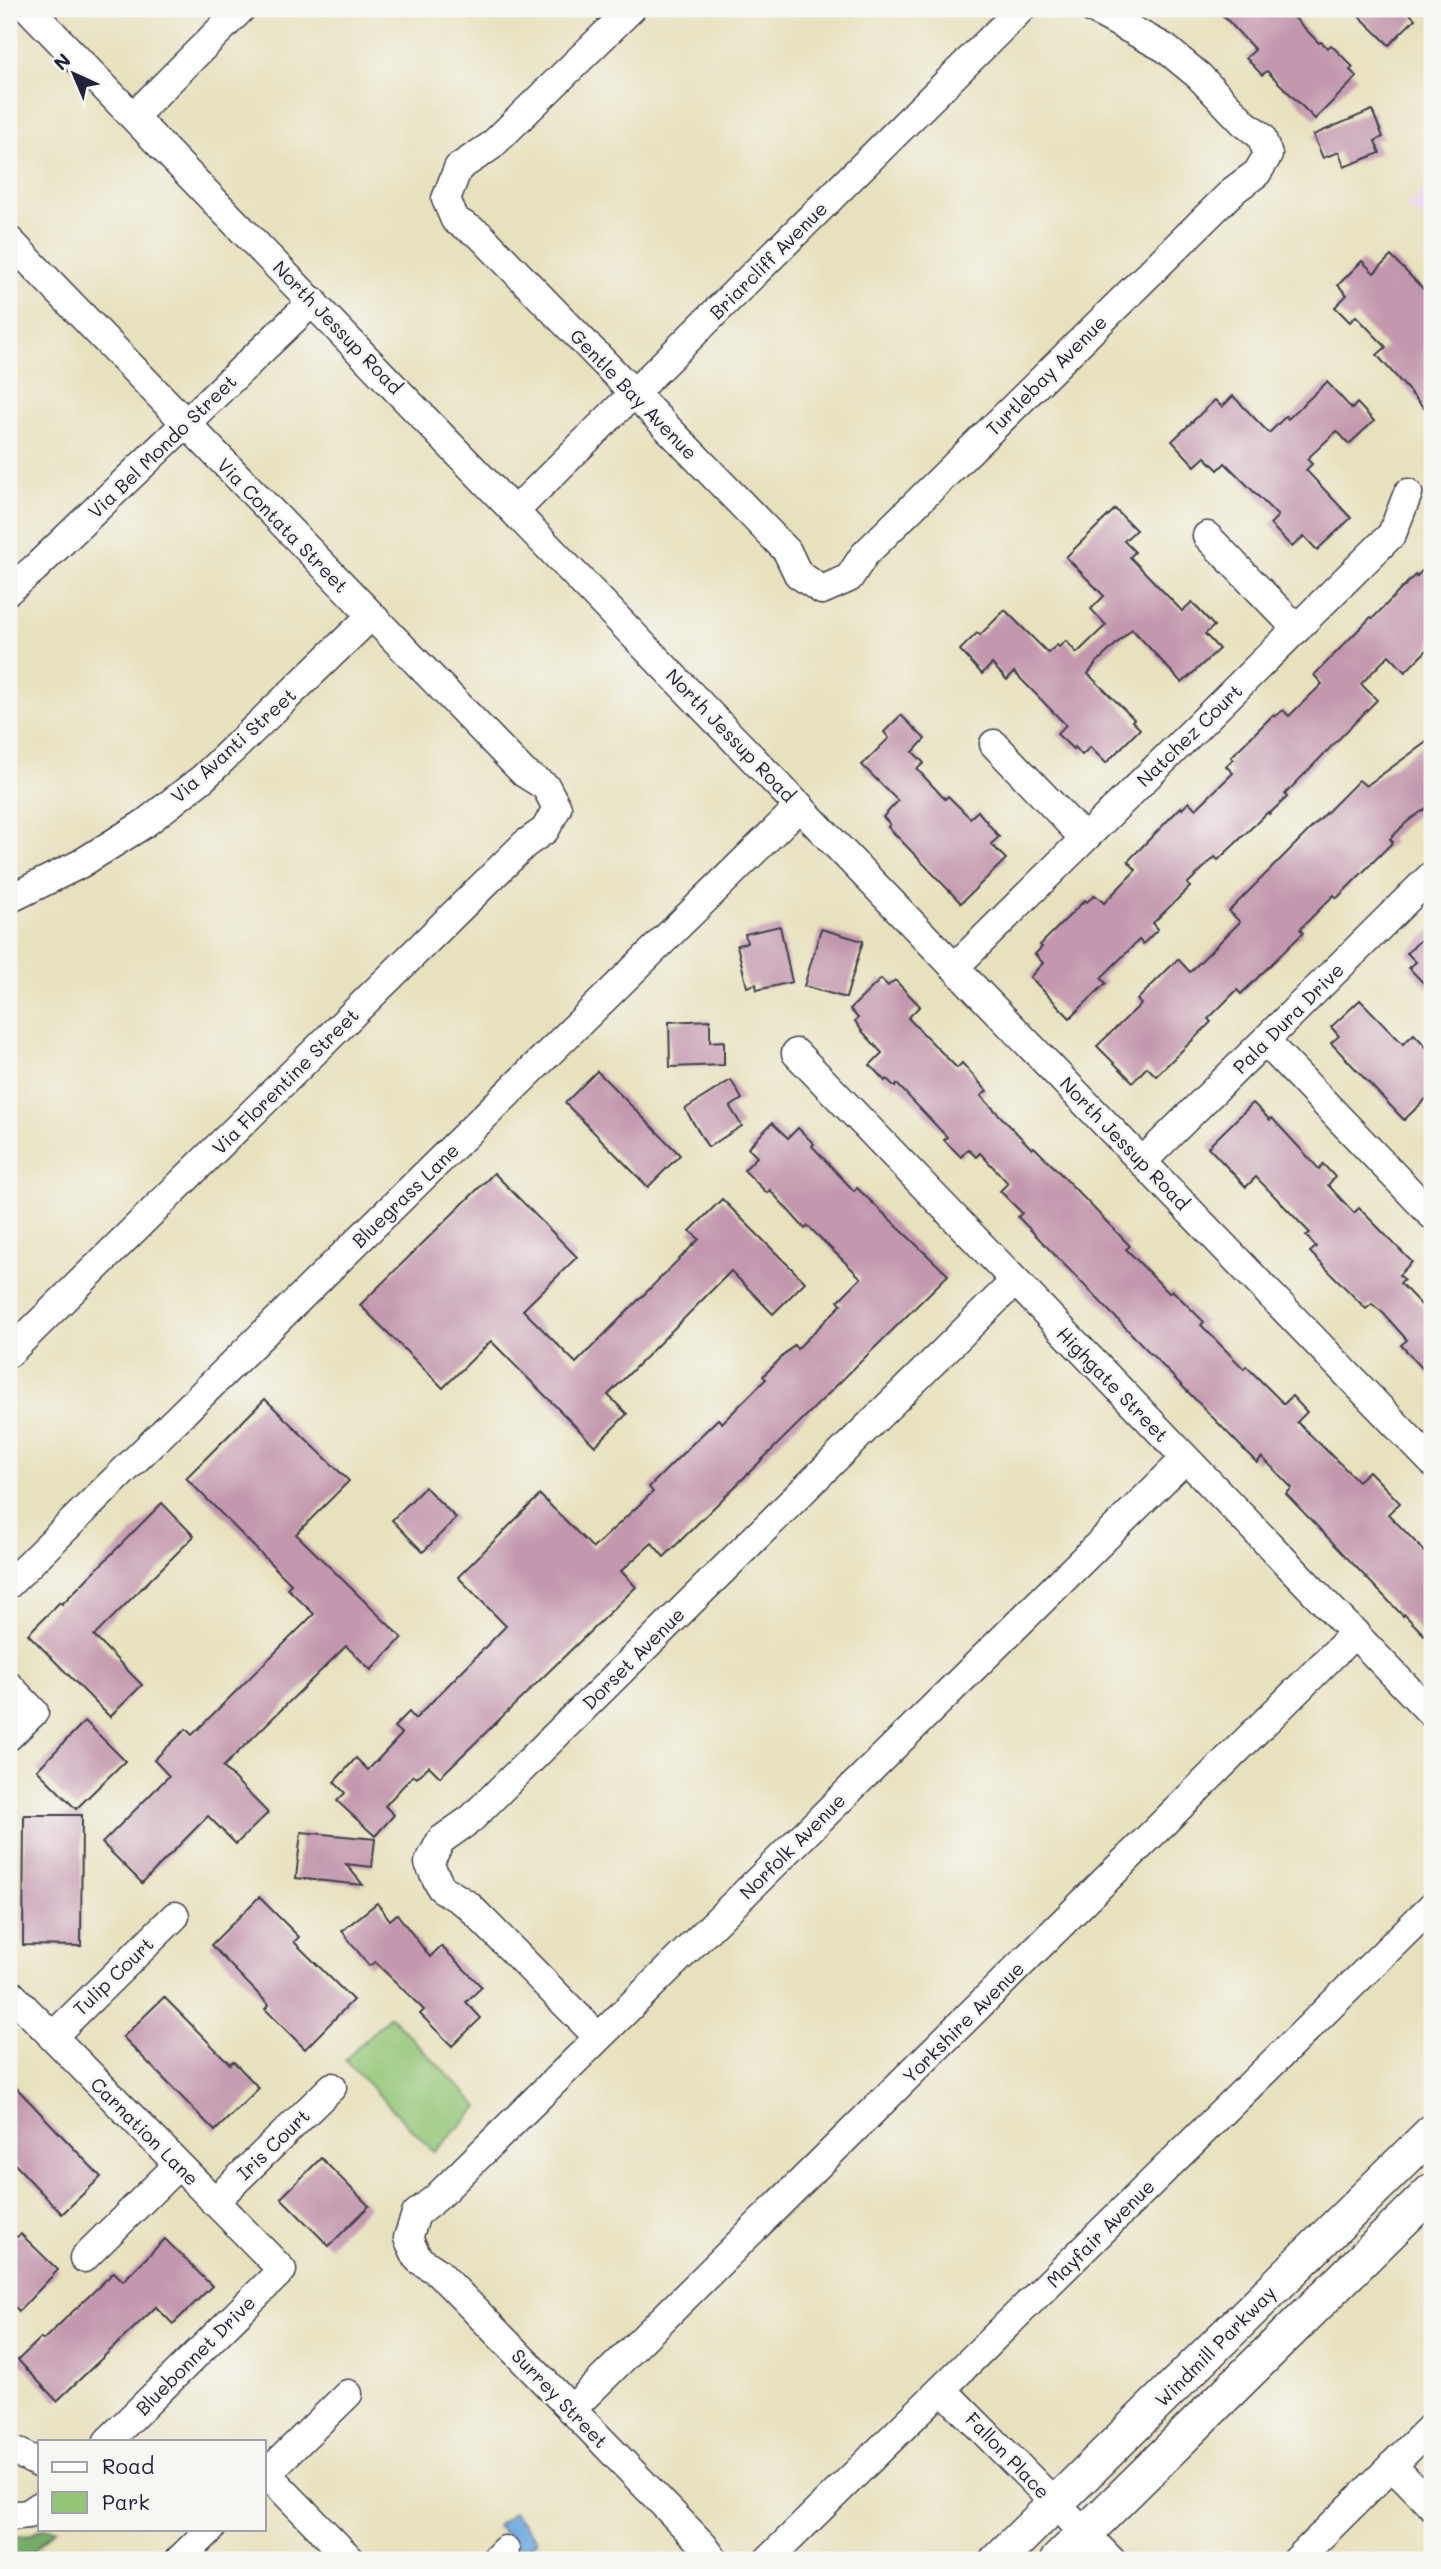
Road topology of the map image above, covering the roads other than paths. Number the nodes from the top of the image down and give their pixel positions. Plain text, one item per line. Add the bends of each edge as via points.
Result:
1 (29, 9) edge
2 (241, 9) edge
3 (631, 9) edge
4 (1021, 9) edge
5 (1093, 9) edge
6 (134, 116) junction
7 (9, 240) edge
8 (313, 301) junction
9 (634, 394) junction
10 (186, 424) junction
11 (1408, 493) dead end
12 (515, 511) junction
13 (1207, 536) dead end
14 (9, 590) edge
15 (822, 590) joint
16 (371, 616) junction
17 (1297, 629) junction
18 (994, 744) dead end
19 (800, 806) junction
20 (557, 808) joint
21 (1083, 837) junction
22 (1432, 876) edge
23 (9, 900) edge
24 (955, 967) junction
25 (1265, 1041) junction
26 (796, 1053) dead end
27 (1143, 1160) junction
28 (1432, 1214) edge
29 (1014, 1282) junction
30 (9, 1353) edge
31 (1185, 1459) junction
32 (1432, 1462) edge
33 (9, 1584) edge
34 (1355, 1633) junction
35 (9, 1686) edge
36 (1432, 1714) edge
37 (9, 1736) edge
38 (1432, 1906) edge
39 (175, 1916) dead end
40 (14, 2007) edge
41 (52, 2037) junction
42 (598, 2037) junction
43 (332, 2087) dead end
44 (1432, 2132) edge
45 (178, 2165) junction
46 (1432, 2191) edge
47 (214, 2202) junction
48 (408, 2238) joint
49 (84, 2258) dead end
50 (282, 2270) joint
51 (942, 2389) junction
52 (348, 2394) dead end
53 (571, 2410) junction
54 (1432, 2426) edge
55 (109, 2440) edge
56 (9, 2452) edge
57 (38, 2463) edge
58 (1392, 2465) junction
59 (266, 2474) edge
60 (266, 2476) edge
61 (1432, 2506) edge
62 (38, 2507) edge
63 (9, 2516) edge
64 (1071, 2520) junction
65 (210, 2530) edge
66 (179, 2560) edge
67 (351, 2560) edge
68 (714, 2560) edge
69 (768, 2560) edge
70 (998, 2560) edge
71 (1058, 2560) edge
72 (1111, 2560) edge
73 (1297, 2560) edge

1 - 6 street, North Jessup Road
2 - 6 street
3 - 9 street, Gentle Bay Avenue via 491,146 458,168 446,199 455,220 480,235
4 - 9 street, Briarcliff Avenue
5 - 15 street, Turtlebay Avenue via 1139,32 1182,62 1261,136 1268,155 1257,173 1234,190 864,555 849,579
6 - 8 street, North Jessup Road
7 - 10 street, Via Contata Street
8 - 10 street, Via Bel Mondo Street
8 - 12 street, North Jessup Road
9 - 12 street, Briarcliff Avenue
9 - 15 street, Gentle Bay Avenue via 787,551 799,574
10 - 14 street, Via Bel Mondo Street
10 - 16 street, Via Contata Street
11 - 17 street, Natchez Court via 1392,534
12 - 19 street, North Jessup Road
13 - 17 street
16 - 20 street, Via Contata Street via 524,773 546,788
16 - 23 street, Via Avanti Street via 203,778 144,824
17 - 21 street, Natchez Court
18 - 21 street
19 - 24 street, North Jessup Road
19 - 33 street, Bluegrass Lane
20 - 30 street, Via Florentine Street via 545,830 525,844
21 - 24 street, Natchez Court
22 - 25 street, Pala Dura Drive
24 - 27 street, North Jessup Road
25 - 27 street, Pala Dura Drive
25 - 28 street
26 - 29 street, Highgate Street
27 - 32 street, North Jessup Road
29 - 31 street, Highgate Street
29 - 42 street, Dorset Avenue via 471,1819 441,1840 429,1863 441,1888 468,1905
31 - 34 street, Highgate Street
31 - 42 street, Norfolk Avenue
34 - 36 street, Highgate Street
34 - 53 street, Yorkshire Avenue
35 - 37 street via 34,1712
38 - 51 street, Mayfair Avenue
39 - 41 street, Tulip Court
40 - 41 street, Carnation Lane
41 - 45 street, Carnation Lane
42 - 48 street, Norfolk Avenue via 416,2214
43 - 47 street, Iris Court
44 - 64 main road, Windmill Parkway
45 - 47 street, Carnation Lane
45 - 49 street
46 - 64 main road, Windmill Parkway
47 - 50 street, Carnation Lane
48 - 53 street, Surrey Street via 418,2259 438,2272
50 - 55 street, Bluebonnet Drive
51 - 64 street, Fallon Place
51 - 69 street, Mayfair Avenue
52 - 59 street
53 - 68 street, Surrey Street
54 - 58 street
56 - 57 street
58 - 61 street
58 - 73 street
60 - 67 street
62 - 63 street
64 - 70 main road, Windmill Parkway
64 - 71 main road, Windmill Parkway
64 - 72 street, Fallon Place
65 - 66 street

